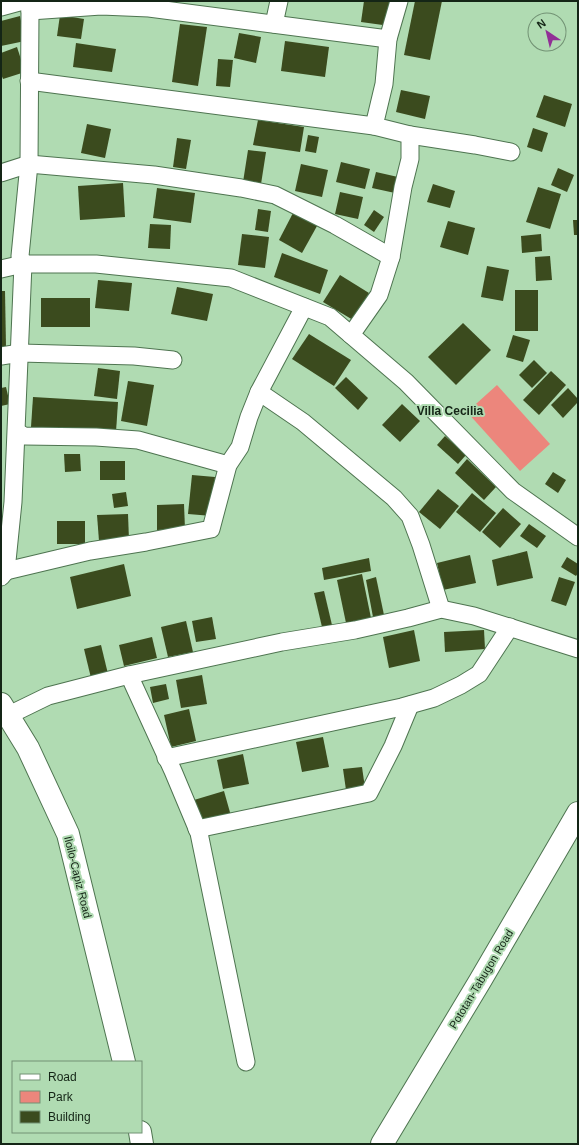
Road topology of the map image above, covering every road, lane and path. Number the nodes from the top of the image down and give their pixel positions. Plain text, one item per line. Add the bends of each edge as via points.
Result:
1 (280, 1) edge
2 (399, 1) edge
3 (27, 4) edge
4 (1, 7) edge
5 (274, 24) junction
6 (388, 39) junction
7 (29, 81) junction
8 (374, 126) junction
9 (410, 135) junction
10 (511, 152) dead end
11 (29, 164) junction
12 (1, 173) edge
13 (391, 257) junction
14 (23, 264) junction
15 (1, 269) edge
16 (304, 307) junction
17 (351, 335) junction
18 (20, 353) junction
19 (1, 356) edge
20 (173, 360) dead end
21 (259, 392) junction
22 (17, 432) junction
23 (228, 465) junction
24 (7, 499) edge
25 (578, 537) edge
26 (3, 574) edge
27 (441, 609) junction
28 (510, 627) junction
29 (578, 649) edge
30 (129, 674) junction
31 (410, 705) junction
32 (5, 710) edge
33 (166, 758) junction
34 (578, 813) edge
35 (197, 829) junction
36 (124, 1061) edge
37 (246, 1062) dead end
38 (140, 1133) edge
39 (142, 1144) edge
40 (382, 1144) edge

1 - 5 street
2 - 6 street
3 - 4 street
3 - 5 street via 149,8
3 - 7 street
5 - 6 street
6 - 8 street via 384,84
7 - 8 street
7 - 11 street
8 - 9 street
9 - 10 street
9 - 13 street via 410,159
11 - 12 street
11 - 13 street via 154,175 275,195
11 - 14 street via 20,256
13 - 17 street via 379,295
14 - 15 street
14 - 16 street via 96,264 230,278
14 - 18 street
16 - 17 street via 330,317
16 - 21 street
17 - 25 street via 406,382 513,491
18 - 19 street
18 - 20 street via 134,356
18 - 22 street
21 - 23 street via 240,447
21 - 27 street via 303,422 394,498 410,516
22 - 23 street via 24,436 138,440
22 - 24 street
23 - 26 street via 211,529 90,551
24 - 26 street
27 - 28 street
27 - 30 street via 355,630 282,642
28 - 29 street
28 - 31 street via 479,674 461,686
30 - 32 street
30 - 33 street
31 - 33 street
31 - 35 street via 369,793
32 - 36 main road, Iloilo-Capiz Road via 28,748 68,834
33 - 35 street
34 - 40 main road, Pototan-Tabugon Road
35 - 37 street
38 - 39 main road

